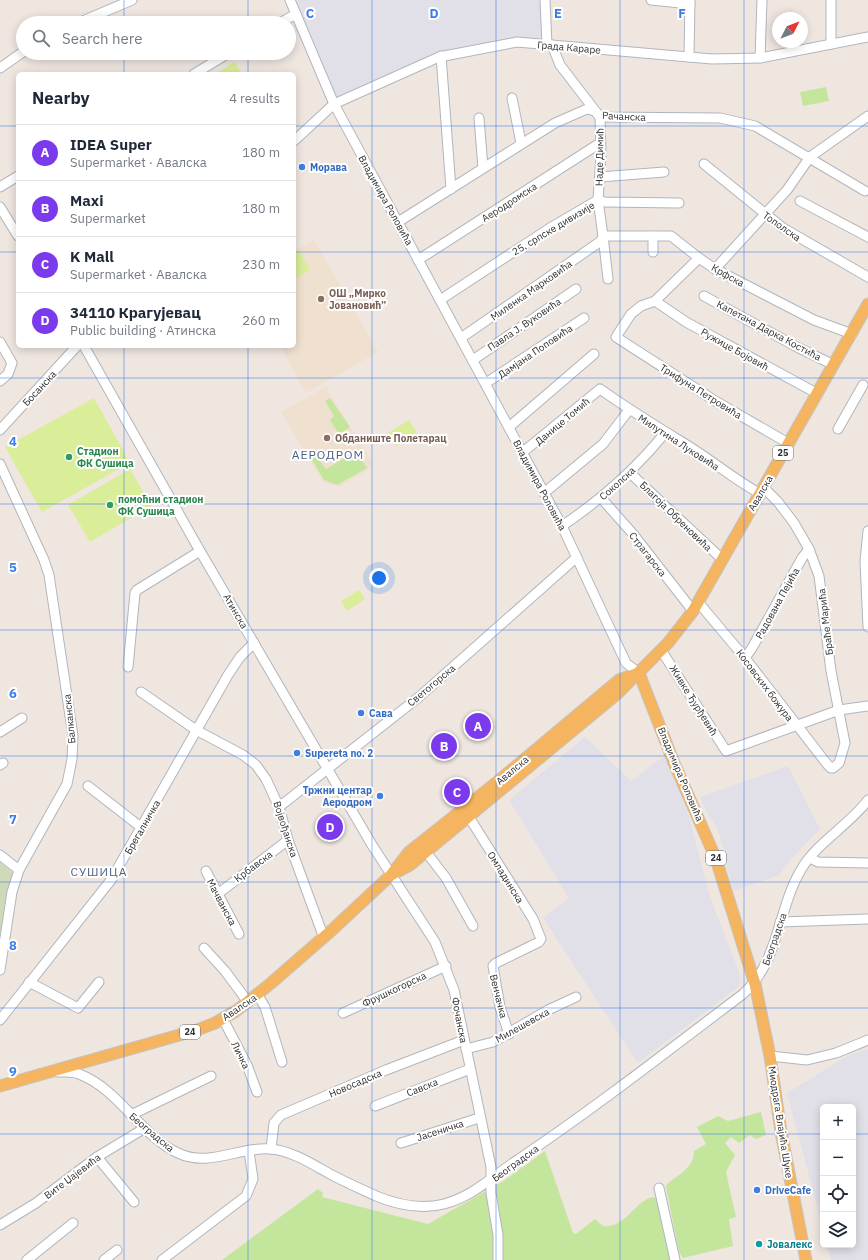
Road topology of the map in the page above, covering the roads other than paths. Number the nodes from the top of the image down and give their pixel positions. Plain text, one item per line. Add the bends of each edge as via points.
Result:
1 (132, 0) edge
2 (290, 0) edge
3 (545, 0) edge
4 (651, 0) edge
5 (762, 0) edge
6 (831, 0) edge
7 (690, 2) edge
8 (296, 14) junction
9 (94, 16) edge
10 (292, 16) edge
11 (868, 37) edge
12 (831, 44) junction
13 (549, 45) junction
14 (442, 56) junction
15 (16, 57) edge
16 (689, 57) junction
17 (760, 58) junction
18 (217, 60) edge
19 (0, 68) edge
20 (197, 72) edge
21 (512, 98) dead end
22 (334, 104) junction
23 (600, 116) junction
24 (868, 116) edge
25 (479, 118) dead end
26 (296, 139) edge
27 (521, 143) junction
28 (600, 143) junction
29 (810, 157) junction
30 (704, 164) dead end
31 (483, 168) junction
32 (664, 172) dead end
33 (16, 177) edge
34 (600, 177) junction
35 (0, 186) edge
36 (451, 189) junction
37 (865, 191) dead end
38 (598, 200) junction
39 (800, 201) dead end
40 (679, 203) dead end
41 (0, 207) edge
42 (764, 214) junction
43 (398, 222) junction
44 (16, 233) edge
45 (654, 236) junction
46 (868, 237) edge
47 (602, 239) junction
48 (653, 252) dead end
49 (699, 258) junction
50 (418, 260) junction
51 (715, 269) junction
52 (868, 277) edge
53 (608, 279) dead end
54 (576, 290) dead end
55 (704, 296) dead end
56 (440, 300) junction
57 (655, 301) junction
58 (868, 304) edge
59 (584, 318) dead end
60 (852, 334) junction
61 (461, 338) junction
62 (0, 342) edge
63 (76, 348) edge
64 (85, 348) edge
65 (594, 354) dead end
66 (473, 360) junction
67 (834, 364) junction
68 (0, 381) edge
69 (486, 383) junction
70 (863, 384) dead end
71 (600, 389) joint
72 (818, 394) junction
73 (629, 410) junction
74 (509, 427) junction
75 (838, 429) dead end
76 (0, 430) edge
77 (665, 433) junction
78 (788, 443) junction
79 (523, 452) junction
80 (0, 464) edge
81 (630, 473) junction
82 (761, 490) junction
83 (544, 493) junction
84 (602, 499) junction
85 (562, 526) junction
86 (868, 531) edge
87 (809, 549) junction
88 (200, 550) junction
89 (577, 557) junction
90 (722, 559) junction
91 (696, 606) junction
92 (868, 627) edge
93 (254, 643) junction
94 (661, 650) junction
95 (745, 658) junction
96 (128, 666) dead end
97 (639, 673) junction
98 (141, 692) dead end
99 (868, 706) edge
100 (839, 710) junction
101 (22, 718) dead end
102 (796, 725) junction
103 (196, 730) junction
104 (0, 732) edge
105 (327, 768) junction
106 (831, 768) joint
107 (88, 786) dead end
108 (868, 800) edge
109 (279, 806) junction
110 (469, 817) junction
111 (142, 828) junction
112 (288, 840) junction
113 (426, 852) junction
114 (0, 855) edge
115 (810, 858) junction
116 (868, 863) edge
117 (19, 870) junction
118 (206, 871) dead end
119 (390, 875) junction
120 (219, 893) junction
121 (868, 919) edge
122 (780, 922) junction
123 (473, 926) dead end
124 (239, 934) dead end
125 (324, 938) junction
126 (541, 939) joint
127 (204, 948) dead end
128 (446, 966) junction
129 (0, 970) edge
130 (29, 982) junction
131 (99, 982) dead end
132 (755, 984) junction
133 (576, 997) dead end
134 (253, 998) junction
135 (343, 1013) dead end
136 (223, 1019) junction
137 (0, 1020) edge
138 (509, 1034) junction
139 (868, 1040) edge
140 (465, 1044) junction
141 (770, 1056) junction
142 (282, 1062) dead end
143 (470, 1069) junction
144 (50, 1072) junction
145 (211, 1076) dead end
146 (1, 1086) edge
147 (257, 1092) dead end
148 (375, 1106) dead end
149 (131, 1115) junction
150 (479, 1118) junction
151 (145, 1128) junction
152 (401, 1143) dead end
153 (271, 1149) junction
154 (249, 1151) junction
155 (97, 1157) junction
156 (491, 1180) junction
157 (659, 1188) dead end
158 (134, 1202) dead end
159 (73, 1223) dead end
160 (0, 1225) edge
161 (117, 1250) dead end
162 (27, 1260) edge
163 (104, 1260) edge
164 (162, 1260) edge
165 (498, 1260) edge
166 (675, 1260) edge
167 (806, 1260) edge

1 - 9 street
2 - 8 street, Владимира Роловића
3 - 13 street, Наде Димић
4 - 7 street
5 - 17 street
6 - 12 street
7 - 16 street
8 - 10 street
8 - 22 street, Владимира Роловића
11 - 12 street, Града Караре
12 - 17 street, Града Караре
13 - 14 street, Града Караре via 517,42
13 - 16 street, Града Караре
13 - 23 street, Наде Димић via 560,65
14 - 22 street, Града Караре
14 - 36 street
15 - 19 street
16 - 17 street, Града Караре
18 - 20 street
21 - 27 street
22 - 26 street, Града Караре
22 - 43 street, Владимира Роловића
23 - 27 street, Рачанска via 595,111 587,109 555,123
23 - 28 street, Наде Димић
23 - 29 street, Рачанска via 730,119 755,126
24 - 29 street
25 - 31 street
27 - 31 street, Рачанска
28 - 34 street, Наде Димић
28 - 50 street, Аеродромска
29 - 37 street, Рачанска
29 - 42 street via 787,190
30 - 42 street, Тополска
31 - 36 street, Рачанска
32 - 34 street
33 - 35 street
34 - 38 street, Наде Димић
36 - 43 street, Рачанска
38 - 40 street, 25. српске дивизије
38 - 47 street, Наде Димић
38 - 56 street, 25. српске дивизије via 550,228
39 - 46 street
41 - 44 street
42 - 51 street
42 - 52 street, Тополска via 812,246
43 - 50 street, Владимира Роловића
45 - 47 street, Крфска
45 - 48 street
45 - 49 street, Крфска via 671,236
47 - 53 street, Наде Димић
47 - 61 street, Миленка Марковића
49 - 51 street, Крфска
49 - 57 street
50 - 56 street, Владимира Роловића
51 - 60 street, Крфска via 814,320
54 - 66 street, Павла Ј. Вуковића
55 - 67 street, Капетана Дарка Костића via 797,347
56 - 61 street, Владимира Роловића
57 - 72 street, Ружице Бојовић via 686,322
57 - 78 street, Трифуна Петровића via 641,306 631,314 616,337 717,402
58 - 60 main road, Авалска / 25
59 - 69 street, Дамјана Поповића
60 - 67 main road, Авалска / 25
61 - 66 street, Владимира Роловића
62 - 68 street via 12,363 8,374
63 - 76 street, Босанска
64 - 88 street, Атинска
65 - 74 street
66 - 69 street, Владимира Роловића
67 - 72 main road, Авалска / 25
69 - 74 street, Владимира Роловића
70 - 75 street
71 - 73 street, Милутина Луковића
71 - 79 street, Данице Томић
72 - 78 main road, Авалска / 25
73 - 77 street, Милутина Луковића
73 - 83 street via 603,444
74 - 79 street, Владимира Роловића
77 - 81 street, Соколска
77 - 82 street, Милутина Луковића via 683,442 739,481
78 - 82 main road, Авалска / 25
79 - 83 street, Владимира Роловића
80 - 117 street, Балканска via 49,575 73,736 67,784
81 - 84 street, Соколска
81 - 90 street, Благоја Обреновића
82 - 87 street, Браће Марића via 785,511
82 - 90 main road, Авалска / 25
83 - 85 street, Владимира Роловића
84 - 85 street, Соколска
84 - 91 street, Страгарска
85 - 89 street, Владимира Роловића
86 - 92 street via 865,561
87 - 95 street, Радована Пејића
87 - 100 street, Браће Марића via 819,576
88 - 93 street, Атинска
88 - 96 street via 141,586 135,593
89 - 97 street, Владимира Роловића via 626,663
89 - 105 street, Светогорска via 424,692
90 - 91 main road, Авалска / 25
91 - 94 main road, Авалска / 25
91 - 95 street, Косовских божура
93 - 103 street, Брегалничка via 234,666
93 - 105 street, Атинска
94 - 97 main road, Авалска / 25
94 - 102 street, Живке Ђурђевић via 726,751
95 - 102 street, Косовских божура
97 - 110 main road, Авалска / 24 via 564,740
97 - 119 main road, Авалска / 24 via 618,680 409,852
97 - 132 main road, Владимира Роловића / 24 via 674,763 716,859
98 - 103 street, Војвођанска
99 - 100 street
100 - 102 street
100 - 106 street, Браће Марића via 844,748 839,763
101 - 104 street
102 - 106 street, Косовских божура
103 - 109 street, Војвођанска via 253,762 266,779
103 - 111 street, Брегалничка
105 - 109 street, Светогорска
105 - 119 street, Атинска
107 - 111 street
108 - 115 street, Београдска
109 - 112 street, Војвођанска
110 - 113 main road, Авалска / 24
110 - 126 street, Омладинска via 533,919
111 - 130 street, Брегалничка via 102,894
112 - 120 street, Крбавска
112 - 125 street, Војвођанска
113 - 119 main road, Авалска / 24 via 410,865
113 - 123 street via 446,878
114 - 117 street
115 - 116 street via 818,862
115 - 122 street, Београдска via 795,881
117 - 129 street, Балканска via 9,904
118 - 120 street, Мачванска
119 - 125 main road, Авалска / 24
119 - 128 street, Фочанска via 435,942
120 - 124 street, Мачванска
121 - 122 street
122 - 132 street, Београдска via 768,960
125 - 134 main road, Авалска / 24
126 - 138 street, Венчачка via 493,966 500,1007
127 - 134 street
128 - 135 street, Фрушкогорска
128 - 140 street, Фочанска via 454,990
130 - 131 street via 78,1008
130 - 137 street, Брегалничка
132 - 141 main road, Миодрага Влајића Шуке / 24
132 - 156 street, Београдска via 576,1120
133 - 138 street, Милешевска
134 - 136 main road, Авалска / 24
134 - 142 street via 265,1007
136 - 144 main road, Авалска / 24 via 197,1030
136 - 147 street, Личка
138 - 140 street, Милешевска via 493,1042
139 - 141 street via 836,1053 807,1060
140 - 143 street, Фочанска
140 - 153 street, Новосадска via 386,1070 281,1115 274,1123
141 - 167 main road, Миодрага Влајића Шуке / 24 via 781,1132
143 - 148 street, Савска
143 - 150 street, Фочанска
144 - 146 main road, 24
144 - 149 street, Београдска via 72,1072 85,1077 102,1088
145 - 149 street
149 - 151 street, Београдска
150 - 152 street, Јасеничка
150 - 156 street, Фочанска via 491,1167
151 - 154 street, Београдска via 172,1150 190,1157 210,1158
151 - 155 street, Вите Џајевића
153 - 154 street, Београдска
153 - 156 street, Београдска via 293,1155 376,1196 406,1205 428,1207 444,1204 464,1197
154 - 164 street via 252,1179 246,1196
155 - 158 street
155 - 160 street, Вите Џајевића via 36,1203
156 - 165 street, Фочанска via 498,1235
157 - 166 street
159 - 162 street
161 - 163 street

